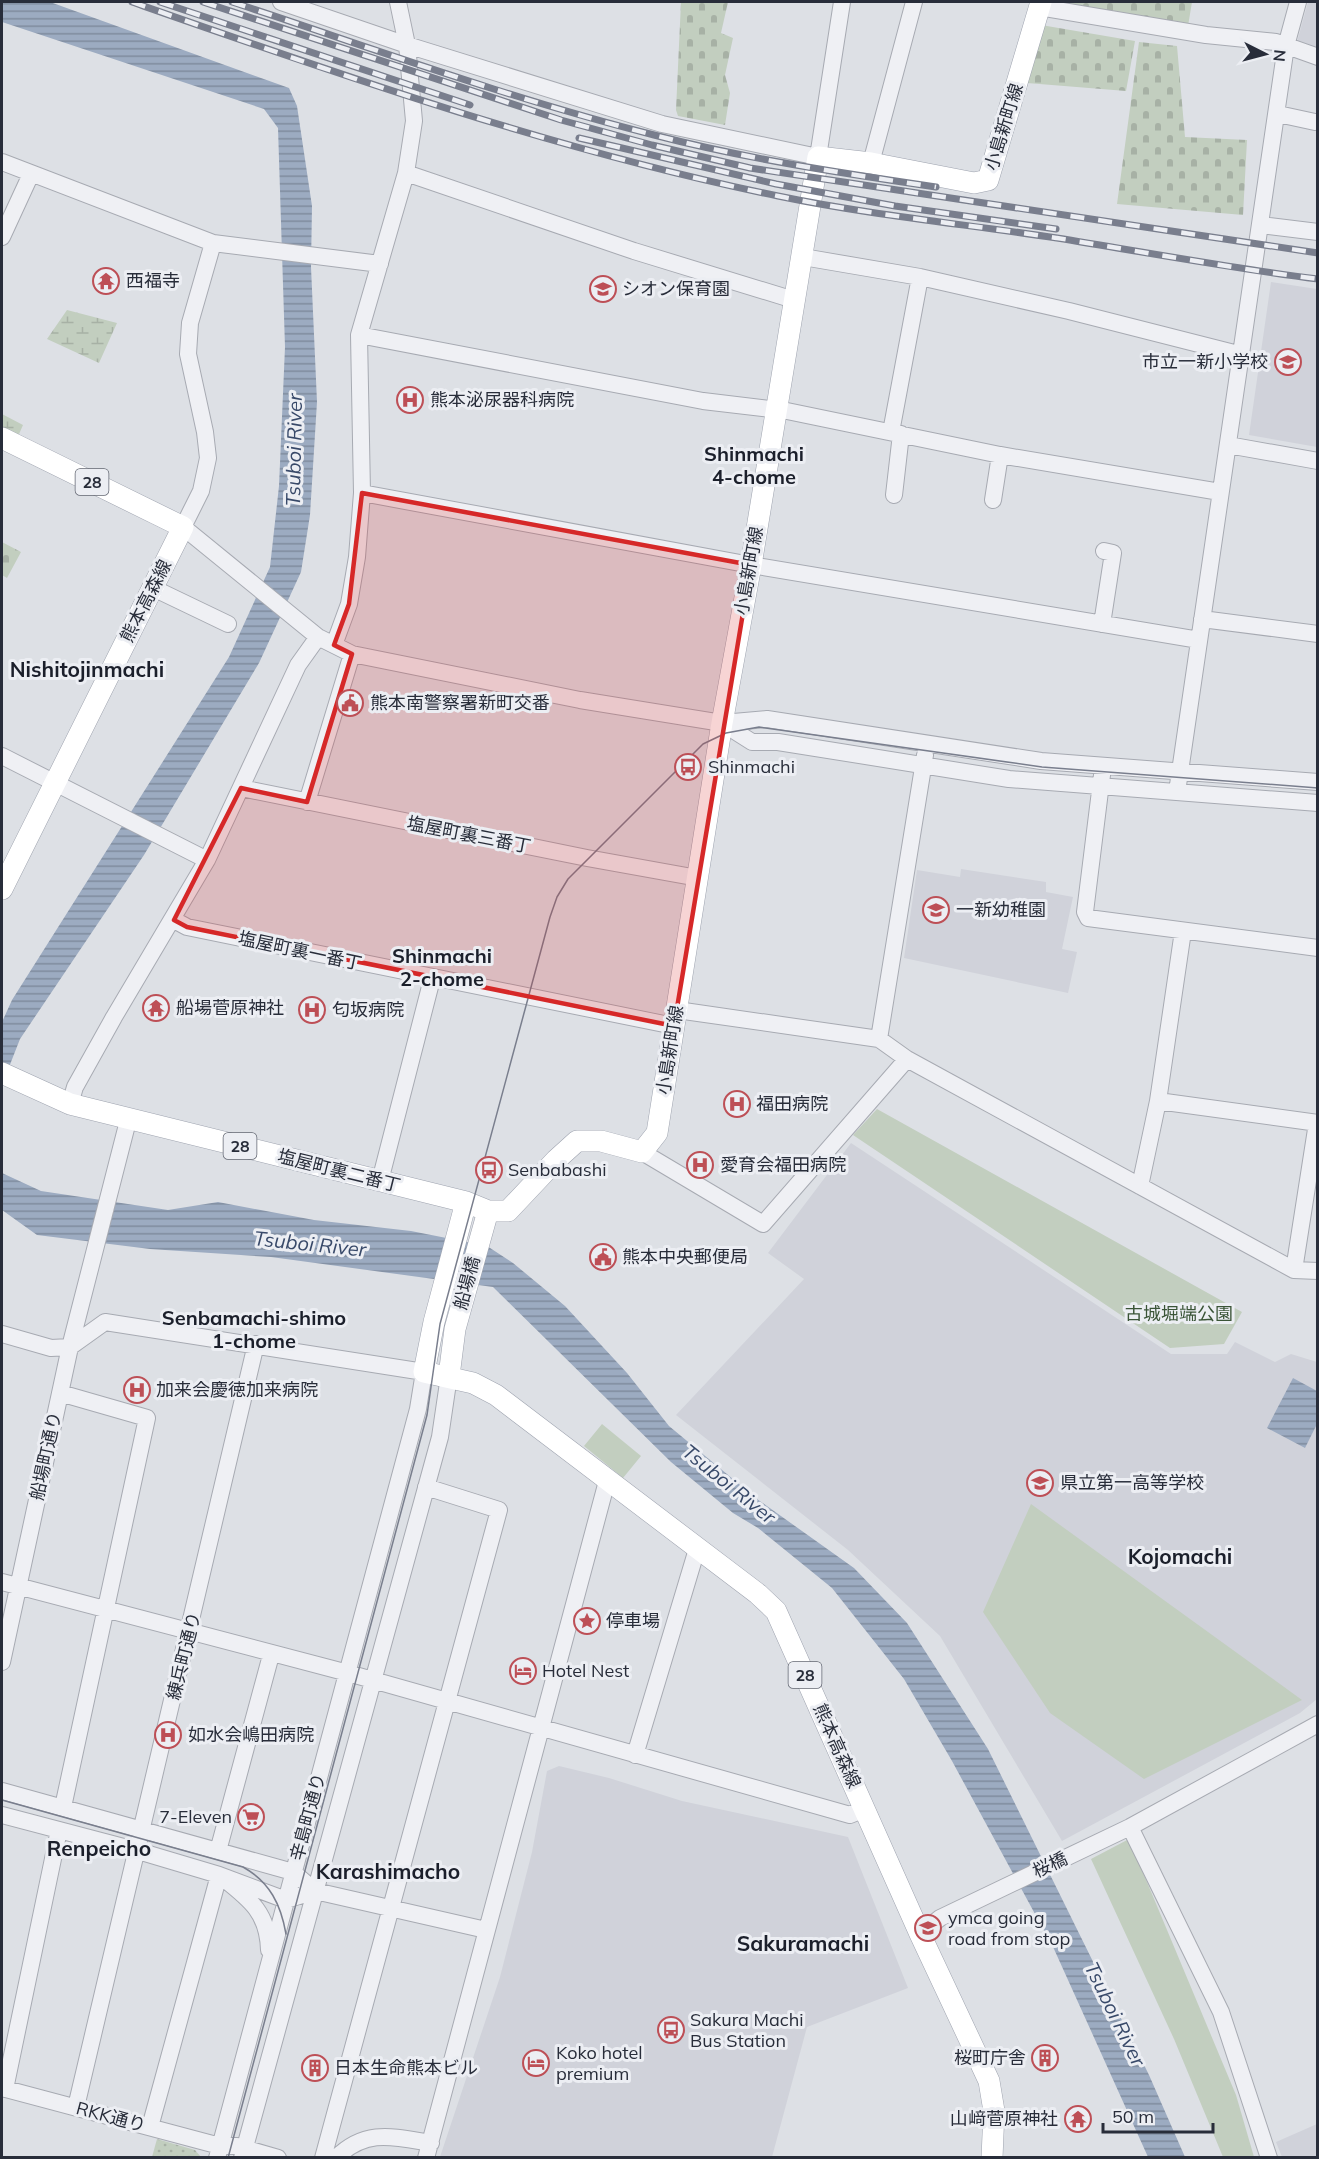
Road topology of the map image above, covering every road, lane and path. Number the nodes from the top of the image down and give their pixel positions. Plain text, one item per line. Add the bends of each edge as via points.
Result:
1 (281, 2) edge
2 (398, 2) edge
3 (842, 2) edge
4 (914, 2) edge
5 (1298, 2) edge
6 (1040, 4) edge
7 (407, 45) junction
8 (1286, 46) junction
9 (1317, 57) edge
10 (1278, 114) junction
11 (1315, 122) dead end
12 (818, 157) junction
13 (2, 162) edge
14 (871, 163) junction
15 (406, 173) junction
16 (31, 174) junction
17 (1261, 225) junction
18 (1317, 232) edge
19 (2, 237) edge
20 (213, 243) junction
21 (802, 256) junction
22 (380, 264) junction
23 (920, 278) junction
24 (794, 300) junction
25 (359, 335) junction
26 (1242, 355) junction
27 (776, 411) junction
28 (896, 433) junction
29 (2, 438) edge
30 (1228, 445) junction
31 (1000, 455) junction
32 (1317, 461) edge
33 (1220, 492) junction
34 (362, 493) junction
35 (894, 495) dead end
36 (993, 500) dead end
37 (183, 527) junction
38 (1104, 551) dead end
39 (751, 565) junction
40 (153, 588) junction
41 (1202, 619) junction
42 (228, 624) dead end
43 (1102, 624) junction
44 (1317, 634) edge
45 (318, 637) junction
46 (1199, 640) junction
47 (334, 645) junction
48 (352, 654) junction
49 (722, 723) junction
50 (927, 745) junction
51 (2, 756) edge
52 (923, 765) junction
53 (1103, 765) junction
54 (1180, 771) junction
55 (1317, 782) edge
56 (55, 783) junction
57 (1101, 786) junction
58 (241, 788) junction
59 (1177, 792) junction
60 (308, 802) junction
61 (1317, 803) edge
62 (207, 860) junction
63 (698, 878) junction
64 (2, 889) edge
65 (174, 920) junction
66 (1184, 931) junction
67 (1317, 948) edge
68 (432, 979) junction
69 (675, 1018) junction
70 (879, 1039) junction
71 (907, 1059) junction
72 (10, 1077) edge
73 (1158, 1101) junction
74 (70, 1104) junction
75 (129, 1118) junction
76 (1317, 1123) edge
77 (642, 1152) junction
78 (380, 1181) junction
79 (1140, 1186) junction
80 (466, 1202) junction
81 (488, 1210) junction
82 (1294, 1270) junction
83 (1317, 1271) edge
84 (2, 1334) edge
85 (256, 1344) junction
86 (70, 1347) junction
87 (424, 1372) junction
88 (449, 1376) junction
89 (60, 1393) junction
90 (607, 1481) junction
91 (426, 1487) junction
92 (697, 1549) junction
93 (9, 1585) edge
94 (105, 1611) junction
95 (190, 1633) junction
96 (271, 1655) junction
97 (2, 1662) edge
98 (348, 1673) junction
99 (375, 1682) junction
100 (447, 1702) junction
101 (1317, 1724) edge
102 (540, 1729) junction
103 (635, 1755) junction
104 (2, 1791) edge
105 (63, 1807) junction
106 (865, 1809) junction
107 (2, 1815) edge
108 (1130, 1827) junction
109 (141, 1828) junction
110 (59, 1830) junction
111 (135, 1850) junction
112 (218, 1851) junction
113 (293, 1872) junction
114 (219, 1875) junction
115 (315, 1891) junction
116 (285, 1900) junction
117 (391, 1908) junction
118 (486, 1930) junction
119 (920, 1934) junction
120 (269, 1969) junction
121 (3, 2088) edge
122 (76, 2107) junction
123 (150, 2127) junction
124 (428, 2150) edge
125 (218, 2152) edge
126 (243, 2153) edge
127 (270, 2156) edge
128 (322, 2157) edge
129 (336, 2157) edge
130 (992, 2157) edge
131 (1269, 2157) edge

1 - 7 street
2 - 7 street
3 - 12 street
4 - 14 street
5 - 8 street
6 - 8 street
6 - 14 main road, 小島新町線 via 988,180 974,183
7 - 12 street via 662,124
7 - 15 street via 414,121
8 - 9 street
8 - 10 street
10 - 11 street
10 - 17 street
12 - 14 main road, 小島新町線
12 - 21 main road, 小島新町線
13 - 16 street
15 - 22 street
15 - 24 street
16 - 19 street
16 - 20 street
17 - 18 street
17 - 26 street
20 - 22 street
20 - 37 street via 190,323 188,354 208,459 201,491
21 - 23 street
21 - 24 main road, 小島新町線
22 - 25 street
23 - 26 street via 1069,310
23 - 28 street
24 - 27 main road, 小島新町線
25 - 27 street via 703,401
25 - 34 street
26 - 30 street
27 - 28 street
27 - 39 main road, 小島新町線
28 - 31 street
28 - 35 street
29 - 37 main road, 28
30 - 32 street
30 - 33 street
31 - 33 street
31 - 36 street
33 - 41 street
34 - 39 street
34 - 47 street via 349,604
37 - 40 main road, 熊本高森線
37 - 45 street
38 - 43 street via 1113,553
39 - 43 street
39 - 49 main road, 小島新町線
40 - 42 street
40 - 56 main road, 熊本高森線
41 - 44 street
41 - 46 street
43 - 46 street
45 - 47 street
45 - 58 street via 298,666
46 - 54 street
47 - 48 street
48 - 49 street via 580,700
48 - 60 street
49 - 50 street via 768,719
49 - 52 street via 752,742 778,742
49 - 63 main road, 小島新町線
50 - 52 street
50 - 53 street via 1041,761
51 - 56 street
52 - 57 street
52 - 70 street
53 - 54 street
53 - 57 street
54 - 55 street
54 - 59 street
56 - 62 street
56 - 64 main road, 熊本高森線
57 - 59 street
57 - 66 street via 1085,912 1088,918
58 - 60 street, 塩屋町裏三番丁
58 - 62 street
59 - 61 street
60 - 63 street, 塩屋町裏三番丁
62 - 65 street
63 - 69 main road, 小島新町線
65 - 68 street, 塩屋町裏一番丁 via 188,927
65 - 74 street via 114,1017 75,1087
66 - 67 street
66 - 73 street
68 - 69 street, 塩屋町裏一番丁
68 - 78 street
69 - 70 street, 塩屋町裏一番丁
69 - 77 main road, 小島新町線 via 657,1133
70 - 71 street
71 - 77 street via 762,1224
71 - 79 street
72 - 74 main road, 塩屋町裏二番丁 / 28
73 - 76 street
73 - 79 street
74 - 75 main road, 塩屋町裏二番丁 / 28
75 - 78 main road, 塩屋町裏二番丁 / 28
75 - 86 street, 船場町通り
76 - 82 street
77 - 81 main road via 602,1142 578,1141 508,1211
78 - 80 main road, 塩屋町裏二番丁 / 28
79 - 82 street
80 - 81 main road, 塩屋町裏二番丁 / 28
80 - 87 main road, 船場橋
81 - 88 main road, 船場橋 via 454,1329
82 - 83 street
84 - 86 street via 51,1348
85 - 86 street via 105,1322
85 - 87 street
85 - 95 street, 練兵町通り
86 - 89 street, 船場町通り
87 - 88 main road, 熊本高森線 / 28
87 - 98 street, 辛島町通り via 418,1409
88 - 90 main road, 熊本高森線 / 28 via 496,1395
88 - 91 street, 辛島町通り via 440,1437
89 - 93 street, 船場町通り
89 - 94 street via 147,1418
90 - 92 main road, 熊本高森線 / 28
90 - 102 street
91 - 99 street, 辛島町通り
91 - 100 street via 499,1510
92 - 103 street
92 - 106 main road, 熊本高森線 / 28 via 776,1611
93 - 94 street
93 - 97 street, 船場町通り
94 - 95 street
94 - 105 street
95 - 96 street
95 - 109 street, 練兵町通り
96 - 98 street
96 - 112 street
98 - 99 street
98 - 113 street, 辛島町通り
99 - 100 street
99 - 115 street, 辛島町通り
100 - 102 street
100 - 117 street
101 - 108 street, 桜橋
102 - 103 street
102 - 118 street
103 - 106 street via 850,1815
104 - 105 street
105 - 109 street
106 - 119 main road, 熊本高森線 / 28
107 - 110 street
108 - 119 street, 桜橋 via 940,1917
108 - 131 street via 1221,2012
109 - 111 street, 練兵町通り
109 - 112 street
110 - 111 street
110 - 121 street
111 - 114 street
111 - 122 street, 練兵町通り
112 - 113 street
113 - 115 street
113 - 116 street, 辛島町通り
114 - 116 street
114 - 120 street via 255,1904 269,1933
114 - 123 street
115 - 116 street
115 - 117 street
115 - 126 street, 辛島町通り
116 - 120 street, 辛島町通り
117 - 118 street
117 - 128 street
118 - 124 street
119 - 130 main road, 熊本高森線 / 28 via 989,2081 994,2111
120 - 125 street, 辛島町通り
121 - 122 street, RKK通り
122 - 123 street, RKK通り
123 - 125 street, RKK通り
124 - 129 street via 390,2137 368,2137
125 - 126 street, RKK通り
126 - 127 street, RKK通り

